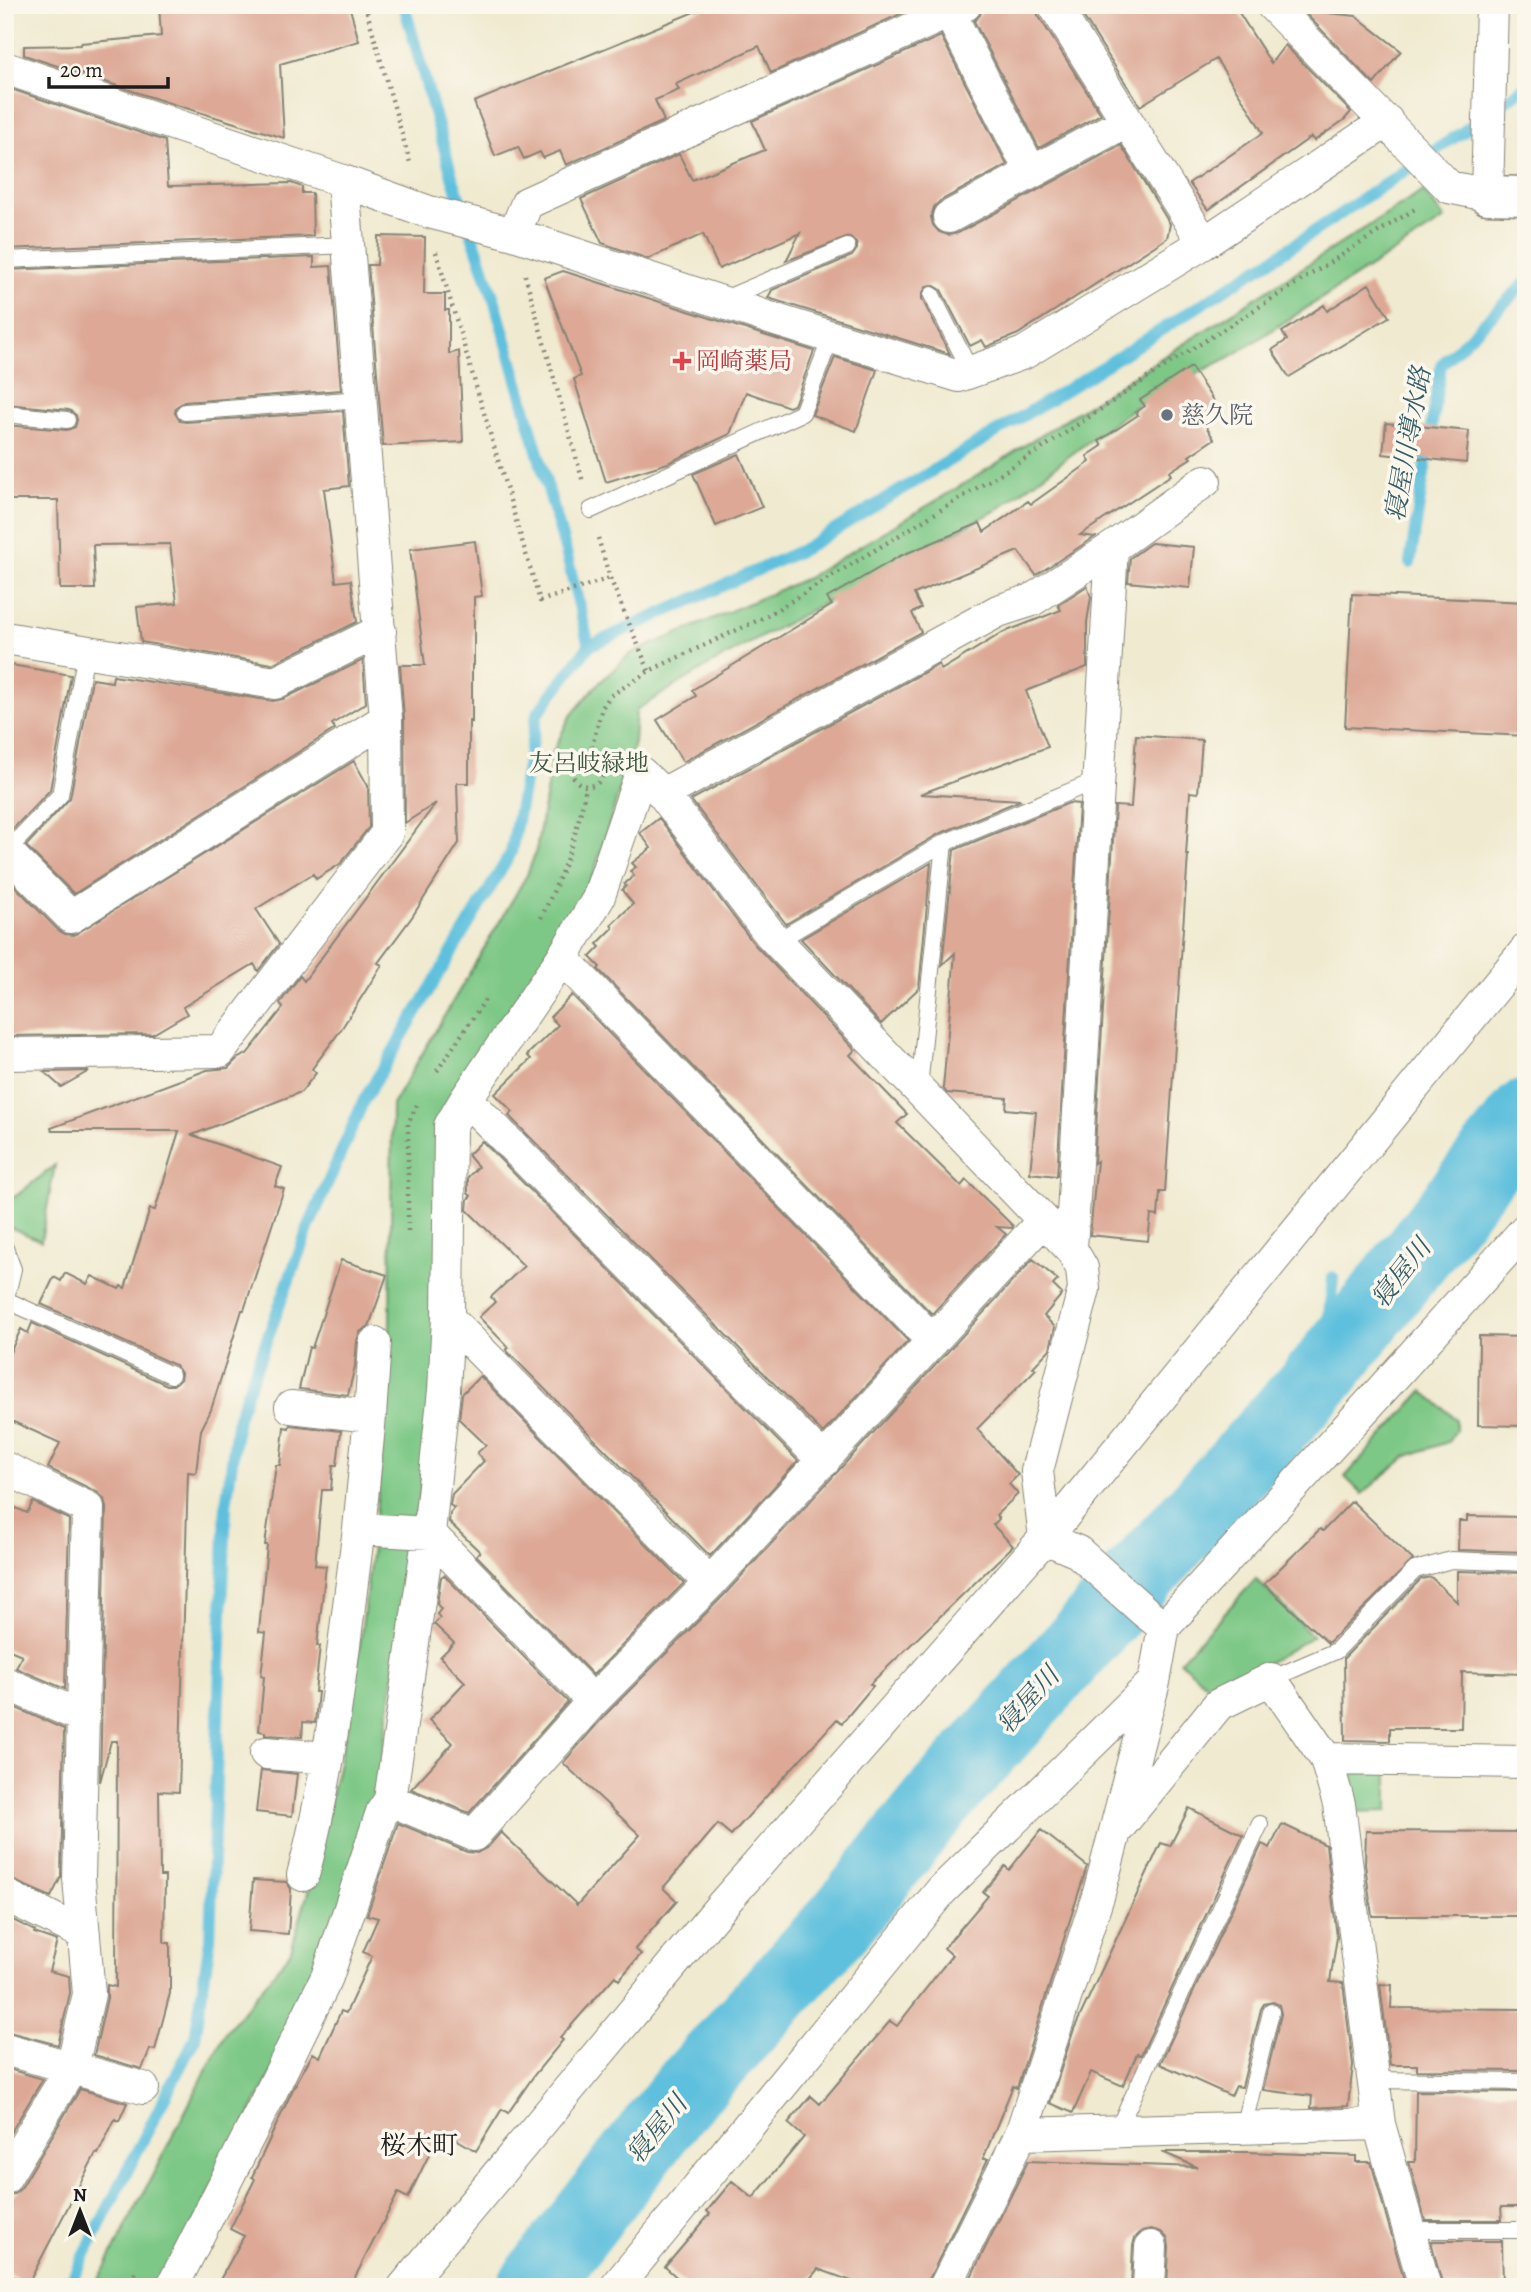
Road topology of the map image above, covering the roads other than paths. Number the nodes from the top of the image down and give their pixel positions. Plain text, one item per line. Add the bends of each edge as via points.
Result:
1 (1054, 5) edge
2 (1272, 5) edge
3 (957, 9) edge
4 (1491, 15) edge
5 (5, 68) edge
6 (1127, 121) junction
7 (1393, 127) junction
8 (1031, 172) junction
9 (343, 181) junction
10 (1504, 196) edge
11 (949, 217) dead end
12 (508, 232) junction
13 (1204, 243) junction
14 (349, 245) junction
15 (847, 247) dead end
16 (5, 260) edge
17 (932, 295) dead end
18 (718, 302) junction
19 (831, 337) junction
20 (971, 372) junction
21 (361, 399) junction
22 (185, 412) dead end
23 (5, 414) edge
24 (67, 419) dead end
25 (1205, 481) dead end
26 (591, 510) road end
27 (1112, 548) junction
28 (380, 631) junction
29 (5, 638) edge
30 (86, 652) junction
31 (386, 719) junction
32 (1098, 780) junction
33 (663, 794) junction
34 (944, 843) junction
35 (6, 851) edge
36 (777, 941) junction
37 (1526, 950) edge
38 (562, 958) junction
39 (5, 1054) edge
40 (919, 1091) junction
41 (466, 1099) junction
42 (1043, 1221) junction
43 (1526, 1229) edge
44 (5, 1248) edge
45 (1071, 1249) junction
46 (6, 1301) edge
47 (448, 1318) junction
48 (933, 1341) junction
49 (375, 1343) dead end
50 (171, 1375) dead end
51 (291, 1407) dead end
52 (370, 1416) junction
53 (824, 1461) junction
54 (5, 1468) edge
55 (359, 1529) junction
56 (429, 1533) junction
57 (1045, 1538) junction
58 (1526, 1563) edge
59 (710, 1583) junction
60 (1154, 1620) junction
61 (1271, 1679) junction
62 (1154, 1682) junction
63 (5, 1683) edge
64 (593, 1701) junction
65 (83, 1717) junction
66 (266, 1754) dead end
67 (328, 1758) junction
68 (1326, 1759) junction
69 (1526, 1762) edge
70 (390, 1800) junction
71 (1260, 1824) dead end
72 (1115, 1832) junction
73 (303, 1875) dead end
74 (5, 1895) edge
75 (84, 1934) junction
76 (1271, 2012) dead end
77 (5, 2049) edge
78 (72, 2067) junction
79 (1373, 2080) junction
80 (1526, 2082) edge
81 (143, 2088) dead end
82 (1378, 2124) junction
83 (1242, 2128) junction
84 (1117, 2131) junction
85 (1021, 2134) junction
86 (5, 2178) edge
87 (1409, 2230) junction
88 (1526, 2230) edge
89 (1151, 2247) dead end
90 (172, 2287) edge
91 (404, 2287) edge
92 (616, 2287) edge
93 (945, 2287) edge
94 (1149, 2287) edge
95 (1426, 2287) edge

1 - 6 street
2 - 7 street
3 - 8 street
3 - 12 street via 527,203
4 - 10 street via 1489,156
5 - 9 street
6 - 8 street
6 - 13 street
7 - 10 street via 1443,181
7 - 13 street
8 - 11 street
9 - 12 street via 427,211
9 - 14 street
12 - 18 street
13 - 20 street via 1024,353
14 - 16 lane
14 - 21 street
15 - 18 lane
17 - 20 lane
18 - 19 street
19 - 20 street via 959,376
19 - 26 lane via 802,413
21 - 22 lane
21 - 28 street
23 - 24 lane
25 - 27 street
27 - 32 street
27 - 33 street via 1032,600 998,611
28 - 30 street via 275,683
28 - 31 street
29 - 30 street
30 - 35 lane via 60,795
31 - 35 street via 71,917
31 - 39 street via 387,833 220,1051
32 - 34 lane
32 - 45 street
33 - 36 street
33 - 38 street via 641,773 598,899
34 - 36 lane
34 - 40 lane
36 - 40 street
37 - 57 street
38 - 41 street
38 - 48 street
40 - 42 street
41 - 47 street via 450,1126
41 - 53 street
42 - 45 street
42 - 48 street
43 - 60 street via 1369,1404
44 - 46 lane via 13,1269
45 - 57 street via 1082,1268 1084,1289 1037,1471
46 - 50 lane
47 - 56 street
47 - 59 street
48 - 53 street
49 - 52 street
51 - 52 street
52 - 55 street
53 - 59 street
54 - 65 street via 88,1508
55 - 56 street
55 - 67 street
56 - 64 street
56 - 70 street
57 - 60 street via 1078,1552
57 - 91 street via 723,1904
58 - 61 lane via 1451,1560 1415,1570 1336,1651
59 - 64 street
60 - 62 street
61 - 68 street
61 - 72 street via 1218,1705
62 - 72 street
62 - 92 street via 940,1891
63 - 65 street
64 - 70 street via 474,1835
65 - 75 street via 79,1880
66 - 67 street
67 - 73 street
68 - 69 street
68 - 79 street via 1339,1804
70 - 90 street via 382,1812 327,1977
71 - 84 lane
72 - 85 street
74 - 75 street
75 - 78 street via 89,1994
76 - 83 lane
77 - 78 street
78 - 81 street
78 - 86 street
79 - 80 lane
79 - 82 street
82 - 83 street
82 - 87 street
83 - 84 street
84 - 85 street
85 - 93 street
87 - 88 lane
87 - 95 street
89 - 94 street

